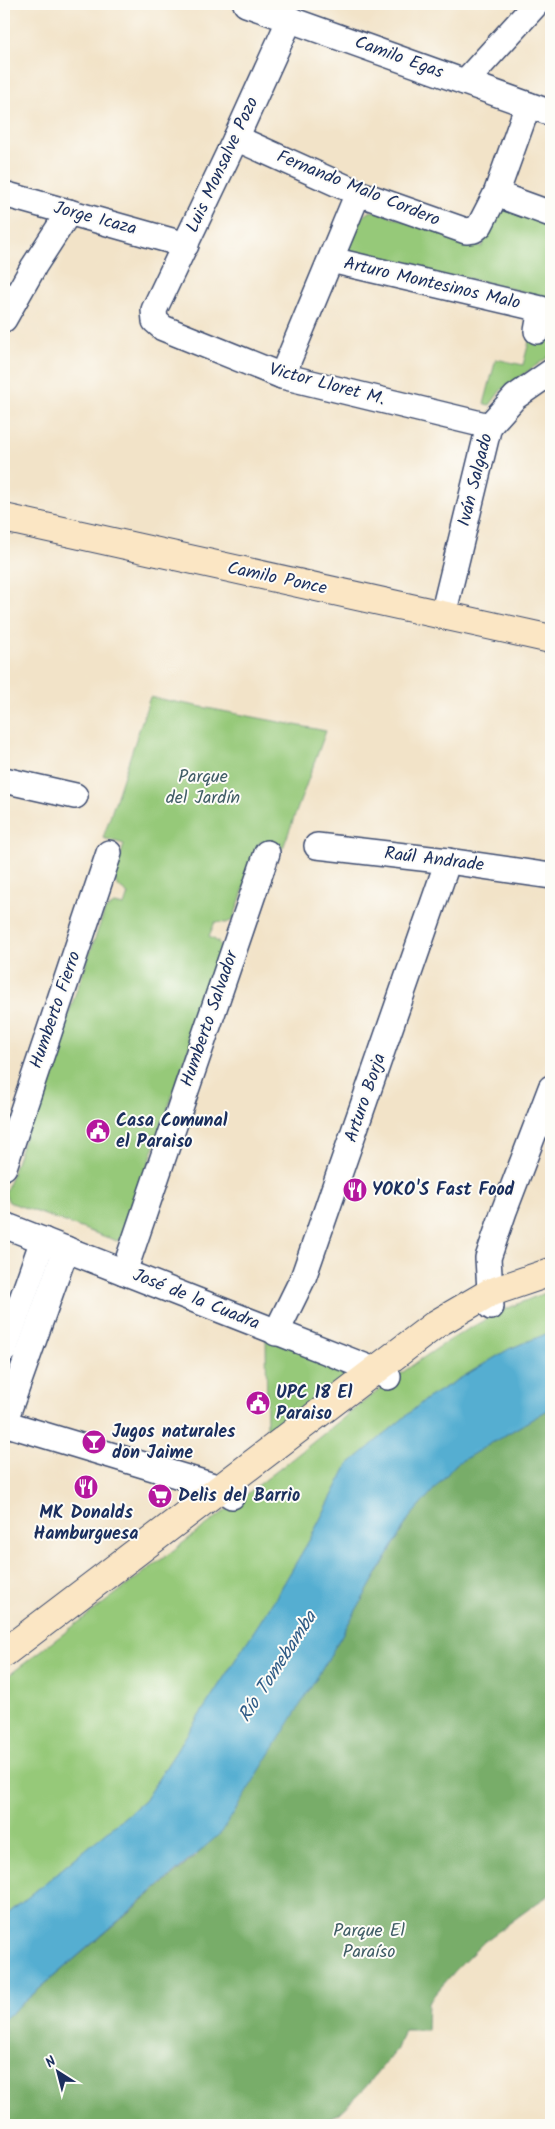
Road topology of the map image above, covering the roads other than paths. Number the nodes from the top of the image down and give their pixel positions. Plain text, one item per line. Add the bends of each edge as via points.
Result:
1 (246, 4) edge
2 (536, 4) edge
3 (290, 19) junction
4 (465, 82) junction
5 (528, 105) junction
6 (551, 113) edge
7 (236, 138) junction
8 (358, 193) junction
9 (4, 194) edge
10 (496, 194) junction
11 (69, 212) junction
12 (551, 214) edge
13 (186, 245) junction
14 (331, 260) junction
15 (154, 310) joint
16 (4, 319) edge
17 (536, 331) dead end
18 (551, 372) edge
19 (282, 376) junction
20 (488, 426) junction
21 (4, 518) edge
22 (442, 615) junction
23 (551, 639) edge
24 (4, 780) edge
25 (75, 796) dead end
26 (317, 846) dead end
27 (109, 853) dead end
28 (267, 853) dead end
29 (448, 860) junction
30 (551, 876) edge
31 (551, 1088) edge
32 (4, 1167) edge
33 (4, 1225) edge
34 (43, 1240) junction
35 (66, 1249) junction
36 (124, 1272) junction
37 (551, 1272) edge
38 (490, 1300) junction
39 (276, 1333) junction
40 (4, 1350) edge
41 (381, 1373) junction
42 (4, 1423) edge
43 (226, 1492) junction
44 (4, 1653) edge

1 - 3 street, Camilo Egas
2 - 4 street
3 - 4 street, Camilo Egas
3 - 7 street, Luis Monsalve Pozo
4 - 5 street, Camilo Egas
5 - 6 street, Camilo Egas
5 - 10 street
7 - 8 street, Fernando Malo Cordero
7 - 13 street, Luis Monsalve Pozo
8 - 10 street, Fernando Malo Cordero via 466,231 480,225
8 - 14 street
9 - 11 street, Jorge Icaza
10 - 12 street
11 - 13 street, Jorge Icaza
11 - 16 street
13 - 15 street, Luis Monsalve Pozo
14 - 17 street, Arturo Montesinos Malo via 541,309
14 - 19 street
15 - 19 street, Victor Lloret M. via 155,321 163,328
18 - 20 street, Iván Salgado via 515,397
19 - 20 street, Victor Lloret M.
20 - 22 street, Iván Salgado
21 - 22 main road, Camilo Ponce
22 - 23 main road, Camilo Ponce
24 - 25 street
26 - 29 street, Raúl Andrade
27 - 32 street, Humberto Fierro
28 - 36 street, Humberto Salvador
29 - 30 street, Raúl Andrade
29 - 39 street, Arturo Borja via 303,1278
31 - 38 street via 488,1258
33 - 34 street, José de la Cuadra
34 - 35 street, José de la Cuadra
34 - 40 street
35 - 36 street, José de la Cuadra
35 - 42 street
36 - 39 street, José de la Cuadra
37 - 38 main road
38 - 41 main road via 436,1324
39 - 41 street, José de la Cuadra
41 - 43 main road
42 - 43 street
43 - 44 main road

